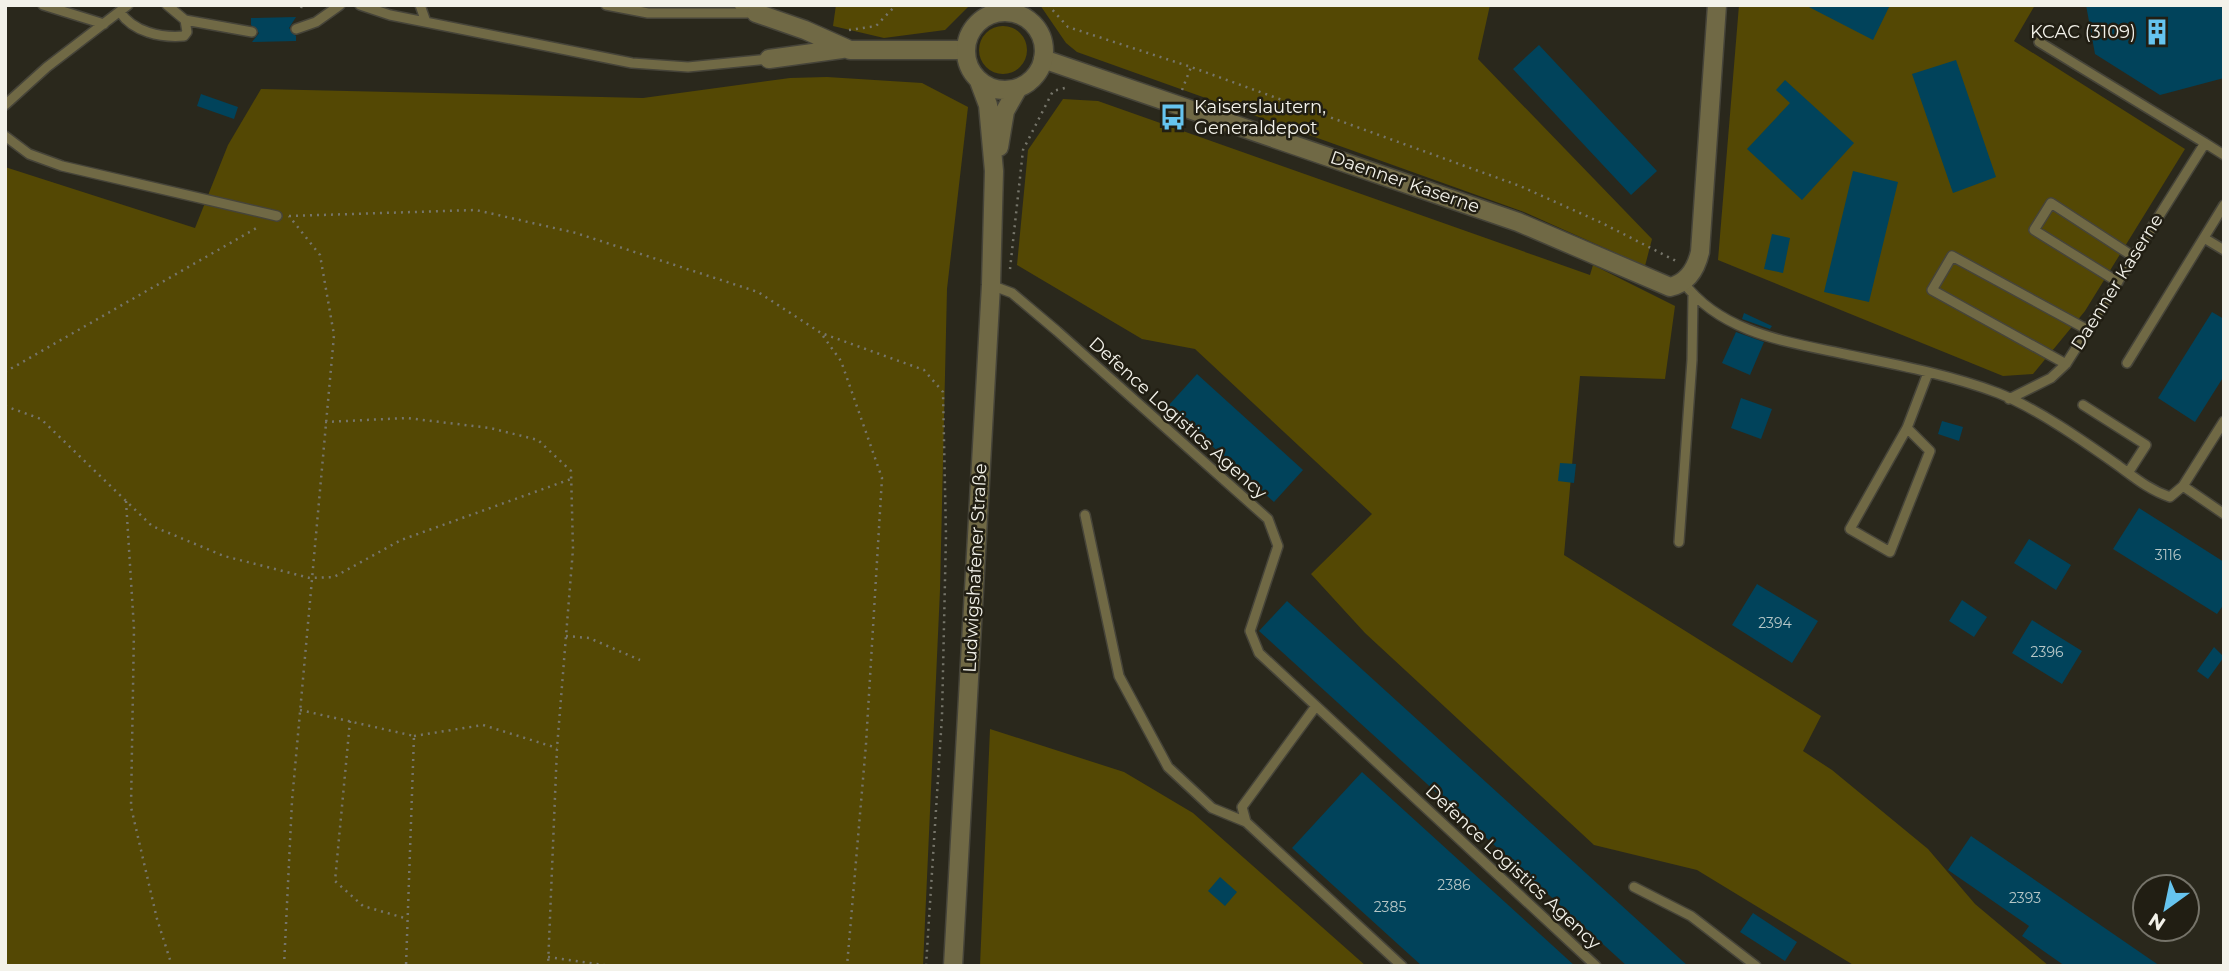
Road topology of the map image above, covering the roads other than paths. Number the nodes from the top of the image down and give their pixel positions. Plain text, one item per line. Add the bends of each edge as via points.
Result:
1 (44, 5) edge
2 (167, 5) edge
3 (340, 5) edge
4 (360, 5) edge
5 (421, 5) edge
6 (606, 5) edge
7 (739, 5) edge
8 (1026, 5) edge
9 (1717, 5) edge
10 (124, 8) edge
11 (751, 9) edge
12 (997, 9) edge
13 (185, 20) junction
14 (426, 22) junction
15 (1032, 23) junction
16 (103, 24) junction
17 (296, 29) dead end
18 (252, 32) dead end
19 (2039, 42) dead end
20 (842, 48) junction
21 (965, 50) junction
22 (769, 59) joint
23 (1043, 59) junction
24 (979, 81) junction
25 (1018, 88) junction
26 (5, 105) edge
27 (5, 136) edge
28 (2205, 144) junction
29 (2224, 155) edge
30 (994, 171) junction
31 (2224, 205) edge
32 (277, 216) road end
33 (2204, 239) junction
34 (2224, 250) edge
35 (2134, 257) junction
36 (2118, 282) junction
37 (999, 288) junction
38 (1688, 289) junction
39 (2088, 330) junction
40 (2127, 363) dead end
41 (2066, 364) junction
42 (1928, 373) junction
43 (2009, 399) junction
44 (2084, 405) dead end
45 (2222, 427) edge
46 (1907, 428) junction
47 (2128, 473) junction
48 (2183, 486) junction
49 (2224, 514) edge
50 (1085, 515) dead end
51 (1678, 542) dead end
52 (1316, 706) junction
53 (1246, 822) junction
54 (1634, 887) dead end
55 (953, 966) edge
56 (1402, 966) edge
57 (1596, 966) edge
58 (1756, 966) edge

1 - 16 lane
2 - 13 lane
3 - 17 lane
4 - 14 lane
5 - 14 lane
6 - 11 lane via 648,13
7 - 11 lane
8 - 15 street
9 - 38 street via 1702,239
10 - 13 lane via 134,27 161,34 184,36
10 - 16 lane
11 - 20 street
12 - 15 street
12 - 21 street via 975,24
13 - 18 lane
14 - 22 lane via 587,56 659,66
15 - 23 street via 1042,37
16 - 26 lane
19 - 28 lane
20 - 21 street
20 - 22 street
21 - 24 street
23 - 25 street via 1034,77
23 - 38 street, Daenner Kaserne via 1518,222 1663,286
24 - 25 street via 998,89
24 - 30 street, Ludwigshafener Straße via 988,105
25 - 30 street, Ludwigshafener Straße via 1003,119
27 - 32 lane via 29,154 62,166
28 - 29 lane
28 - 35 lane, Daenner Kaserne
30 - 37 street, Ludwigshafener Straße
31 - 33 lane
33 - 34 lane
33 - 40 lane
35 - 36 lane, Daenner Kaserne
35 - 36 lane via 2051,203 2034,230
36 - 39 lane, Daenner Kaserne
37 - 52 lane, Defence Logistics Agency via 1268,519 1278,546 1250,631 1259,653
37 - 55 street, Ludwigshafener Straße
38 - 42 lane via 1728,321 1764,336
38 - 51 lane via 1692,360
39 - 41 lane, Daenner Kaserne
39 - 41 lane via 1951,256 1932,290
41 - 43 lane, Daenner Kaserne via 2051,379
42 - 43 lane
42 - 46 lane
43 - 47 lane
44 - 47 lane via 2146,444
45 - 48 lane
46 - 46 lane via 1850,529 1890,552 1930,451
47 - 48 lane via 2170,497
48 - 49 lane
50 - 53 lane via 1119,676 1168,767 1212,808
52 - 53 lane via 1242,807
52 - 57 lane, Defence Logistics Agency
53 - 56 lane
54 - 58 lane via 1691,916

